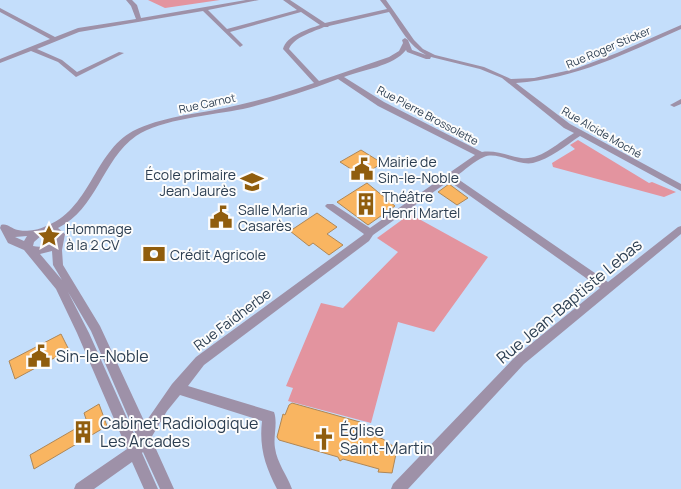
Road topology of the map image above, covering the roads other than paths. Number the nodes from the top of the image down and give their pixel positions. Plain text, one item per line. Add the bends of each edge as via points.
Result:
1 (129, 0) edge
2 (256, 0) edge
3 (303, 0) edge
4 (383, 0) edge
5 (288, 2) edge
6 (204, 9) junction
7 (0, 10) edge
8 (302, 10) junction
9 (391, 10) junction
10 (12, 16) junction
11 (0, 20) edge
12 (139, 20) junction
13 (326, 26) junction
14 (681, 27) edge
15 (402, 28) junction
16 (226, 31) junction
17 (53, 38) junction
18 (405, 44) junction
19 (240, 45) dead end
20 (30, 48) junction
21 (121, 53) dead end
22 (412, 53) junction
23 (396, 56) junction
24 (433, 56) junction
25 (0, 61) edge
26 (451, 61) junction
27 (341, 78) junction
28 (511, 81) junction
29 (318, 84) junction
30 (578, 134) junction
31 (481, 155) junction
32 (450, 177) junction
33 (681, 189) edge
34 (330, 206) dead end
35 (2, 224) edge
36 (681, 229) edge
37 (43, 231) junction
38 (370, 233) junction
39 (59, 240) junction
40 (14, 241) junction
41 (0, 244) edge
42 (29, 248) junction
43 (608, 288) junction
44 (176, 388) junction
45 (143, 436) junction
46 (136, 451) junction
47 (81, 489) edge
48 (151, 489) edge
49 (167, 489) edge
50 (285, 489) edge
51 (398, 489) edge

1 - 12 street
2 - 6 street
3 - 5 street
4 - 9 street
5 - 8 street
6 - 12 street
6 - 16 street
7 - 10 street
8 - 13 street
8 - 16 street
9 - 13 street
9 - 15 street
10 - 11 street
10 - 17 street
12 - 17 street via 83,29
13 - 29 street via 298,35 285,46
14 - 28 street, Rue Roger Sticker via 572,74 544,80
15 - 18 street
15 - 24 street via 416,46
16 - 19 street
17 - 20 street
18 - 22 street
18 - 23 street
20 - 21 street via 60,61 76,75
20 - 25 street
22 - 23 street, Rue Carnot
22 - 24 street
22 - 26 street
23 - 27 street, Rue Carnot
24 - 26 street
26 - 28 street, Rue Alcide Moché via 482,68
27 - 29 street, Rue Carnot
27 - 31 street, Rue Pierre Brossolette via 381,104
28 - 30 street, Rue Alcide Moché
29 - 37 street, Rue Carnot via 248,106 159,124 138,132 114,151 78,210 63,222
30 - 31 street via 533,161 496,154
30 - 33 street, Rue Alcide Moché
31 - 32 street, Rue Faidherbe
32 - 38 street, Rue Faidherbe
32 - 43 street
34 - 38 street
35 - 37 street via 17,234
35 - 40 street
36 - 43 street, Rue Jean-Baptiste Lebas
37 - 39 street via 58,231
37 - 42 street via 29,240
38 - 44 street, Rue Faidherbe via 208,354
39 - 42 street via 47,250
39 - 45 street via 56,257 60,269 96,329
40 - 41 street
40 - 42 street
42 - 46 street via 63,292
43 - 51 street, Rue Jean-Baptiste Lebas via 520,360
44 - 45 street, Rue Faidherbe
44 - 50 street via 269,417 266,449
45 - 46 street, Rue Faidherbe
45 - 49 street
46 - 47 street
46 - 48 street

